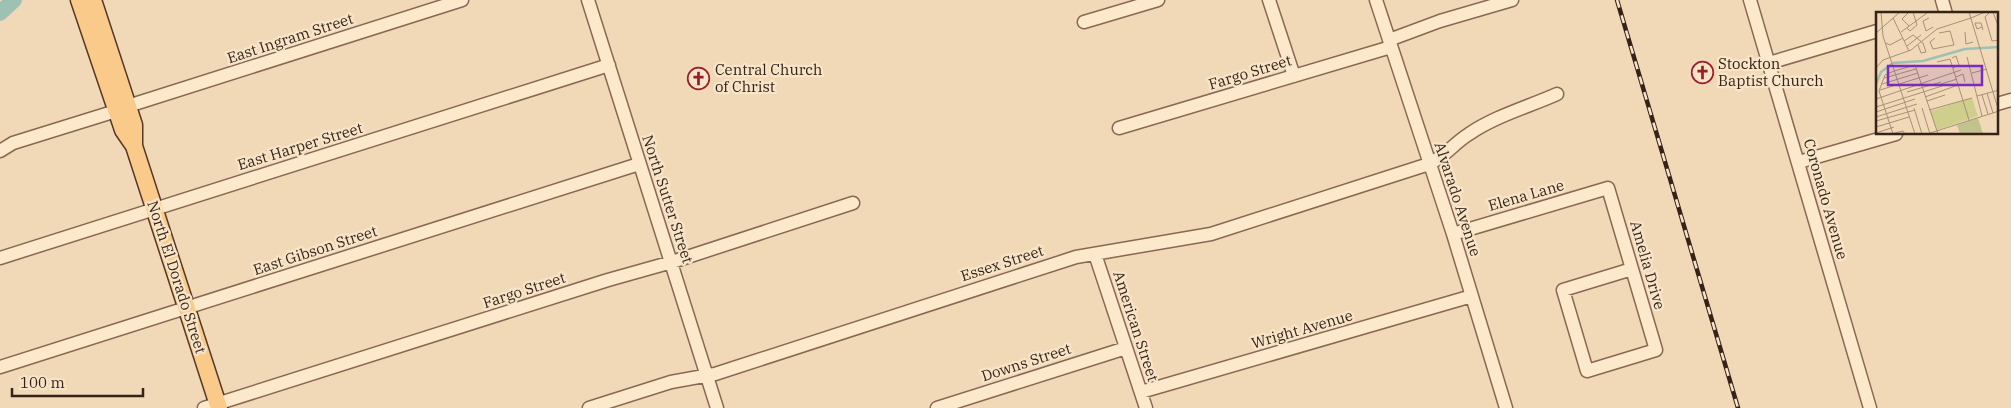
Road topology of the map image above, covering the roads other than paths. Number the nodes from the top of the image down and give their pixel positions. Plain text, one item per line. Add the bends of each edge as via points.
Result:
1 (80, 0) edge
2 (93, 0) edge
3 (462, 0) edge
4 (588, 0) edge
5 (1158, 0) edge
6 (1269, 0) edge
7 (1376, 0) edge
8 (1512, 0) edge
9 (1750, 0) edge
10 (1084, 22) dead end
11 (1876, 31) edge
12 (1390, 44) junction
13 (1769, 63) junction
14 (609, 65) junction
15 (1294, 76) junction
16 (1557, 94) dead end
17 (2011, 100) edge
18 (1998, 104) edge
19 (122, 108) junction
20 (1119, 128) dead end
21 (1893, 135) edge
22 (0, 151) edge
23 (1799, 162) junction
24 (639, 164) junction
25 (1429, 164) junction
26 (1608, 188) joint
27 (853, 203) dead end
28 (155, 209) junction
29 (1453, 234) junction
30 (1095, 254) junction
31 (0, 258) edge
32 (672, 262) junction
33 (1632, 269) junction
34 (1472, 296) junction
35 (188, 308) junction
36 (1126, 348) junction
37 (0, 367) edge
38 (706, 376) junction
39 (1141, 392) junction
40 (214, 407) edge
41 (589, 408) edge
42 (717, 408) edge
43 (937, 408) edge
44 (1146, 408) edge
45 (1506, 408) edge
46 (1870, 408) edge

1 - 19 main road, North El Dorado Street
2 - 19 main road, North El Dorado Street
3 - 19 street, East Ingram Street
4 - 14 street, North Sutter Street
5 - 10 street
6 - 15 street
7 - 12 street, Alvarado Avenue
8 - 12 street, Fargo Street via 1440,21
9 - 13 street, Coronado Avenue
11 - 13 street
12 - 15 street, Fargo Street
12 - 25 street, Alvarado Avenue
13 - 23 street, Coronado Avenue
14 - 24 street, North Sutter Street
14 - 28 street, East Harper Street
15 - 20 street, Fargo Street
16 - 25 street, Essex Street via 1468,134
17 - 18 street
19 - 22 street, East Ingram Street via 13,143
19 - 28 main road, North El Dorado Street via 134,125 134,146
21 - 23 street
23 - 46 street, Coronado Avenue
24 - 32 street, North Sutter Street
24 - 35 street, East Gibson Street
25 - 29 street, Alvarado Avenue
25 - 30 street, Essex Street via 1211,234
26 - 29 street, Elena Lane
26 - 33 street, Amelia Drive
27 - 32 street, Fargo Street
28 - 31 street, East Harper Street
28 - 35 main road, North El Dorado Street
29 - 34 street, Alvarado Avenue
30 - 36 street, American Street
30 - 38 street, Essex Street via 1076,257
32 - 38 street, North Sutter Street
32 - 40 street, Fargo Street
33 - 33 street, Amelia Drive via 1656,350 1587,371 1563,290
34 - 39 street, Wright Avenue
34 - 45 street, Alvarado Avenue
35 - 37 street, East Gibson Street
35 - 40 main road, North El Dorado Street
36 - 39 street, American Street
36 - 43 street, Downs Street
38 - 41 street, Essex Street via 671,382
38 - 42 street, North Sutter Street
39 - 44 street, American Street

